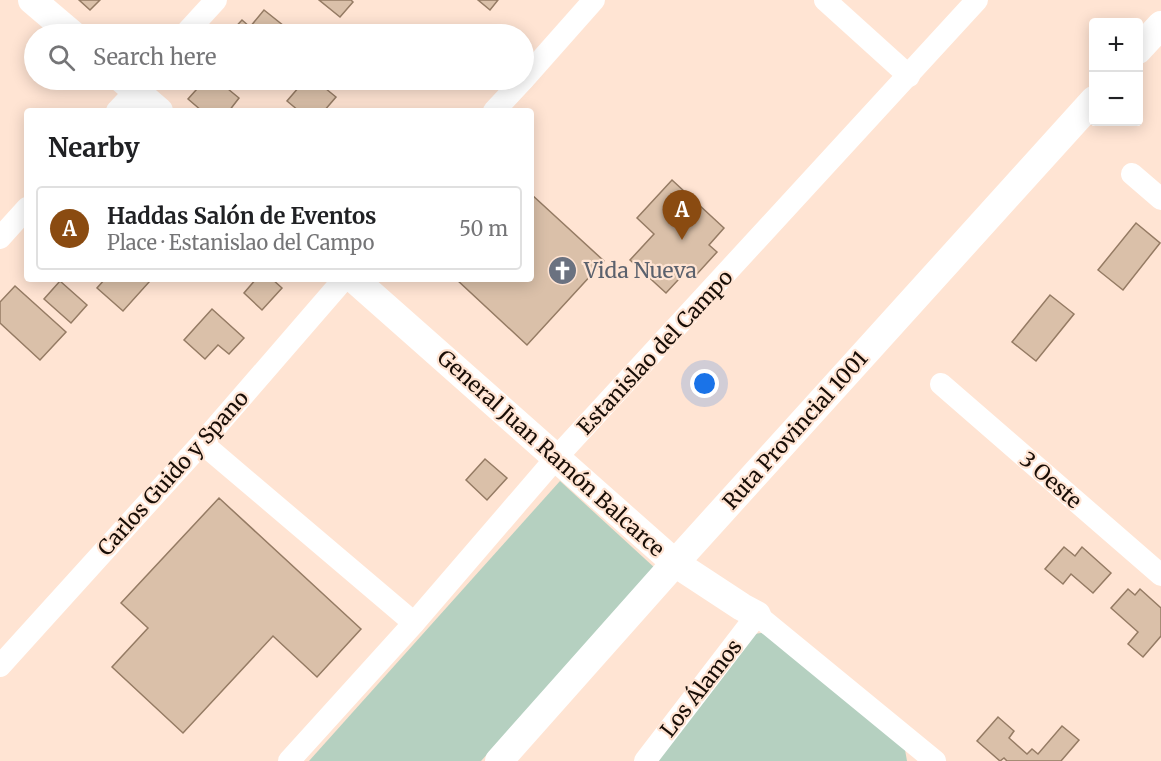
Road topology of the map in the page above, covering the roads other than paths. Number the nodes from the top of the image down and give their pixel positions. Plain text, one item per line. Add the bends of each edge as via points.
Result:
1 (32, 0) edge
2 (216, 0) edge
3 (594, 0) edge
4 (825, 0) edge
5 (977, 0) edge
6 (60, 24) edge
7 (194, 24) edge
8 (1161, 26) edge
9 (1143, 45) edge
10 (534, 67) edge
11 (909, 76) junction
12 (130, 90) edge
13 (513, 90) edge
14 (1089, 106) edge
15 (155, 108) edge
16 (497, 108) edge
17 (1132, 174) dead end
18 (1161, 199) edge
19 (24, 211) edge
20 (0, 238) edge
21 (341, 282) edge
22 (357, 282) edge
23 (941, 384) dead end
24 (202, 443) junction
25 (556, 458) junction
26 (675, 563) junction
27 (1161, 575) edge
28 (757, 615) junction
29 (414, 623) junction
30 (2, 659) edge
31 (928, 759) edge
32 (289, 761) edge
33 (499, 761) edge
34 (645, 761) edge

1 - 6 street
2 - 7 street
3 - 10 street
4 - 11 street
5 - 11 street, Estanislao del Campo
8 - 9 street
11 - 25 street, Estanislao del Campo
12 - 15 street
13 - 16 street
14 - 26 street, Ruta Provincial 1001
17 - 18 street
19 - 20 street
21 - 24 street, Carlos Guido y Spano
22 - 25 street, General Juan Ramón Balcarce
23 - 27 street, 3 Oeste
24 - 29 street
24 - 30 street, Carlos Guido y Spano
25 - 26 street, General Juan Ramón Balcarce
25 - 29 street, Estanislao del Campo
26 - 28 street, General Juan Ramón Balcarce
26 - 33 street, Ruta Provincial 1001
28 - 31 street
28 - 34 street, Los Álamos
29 - 32 street, Estanislao del Campo

